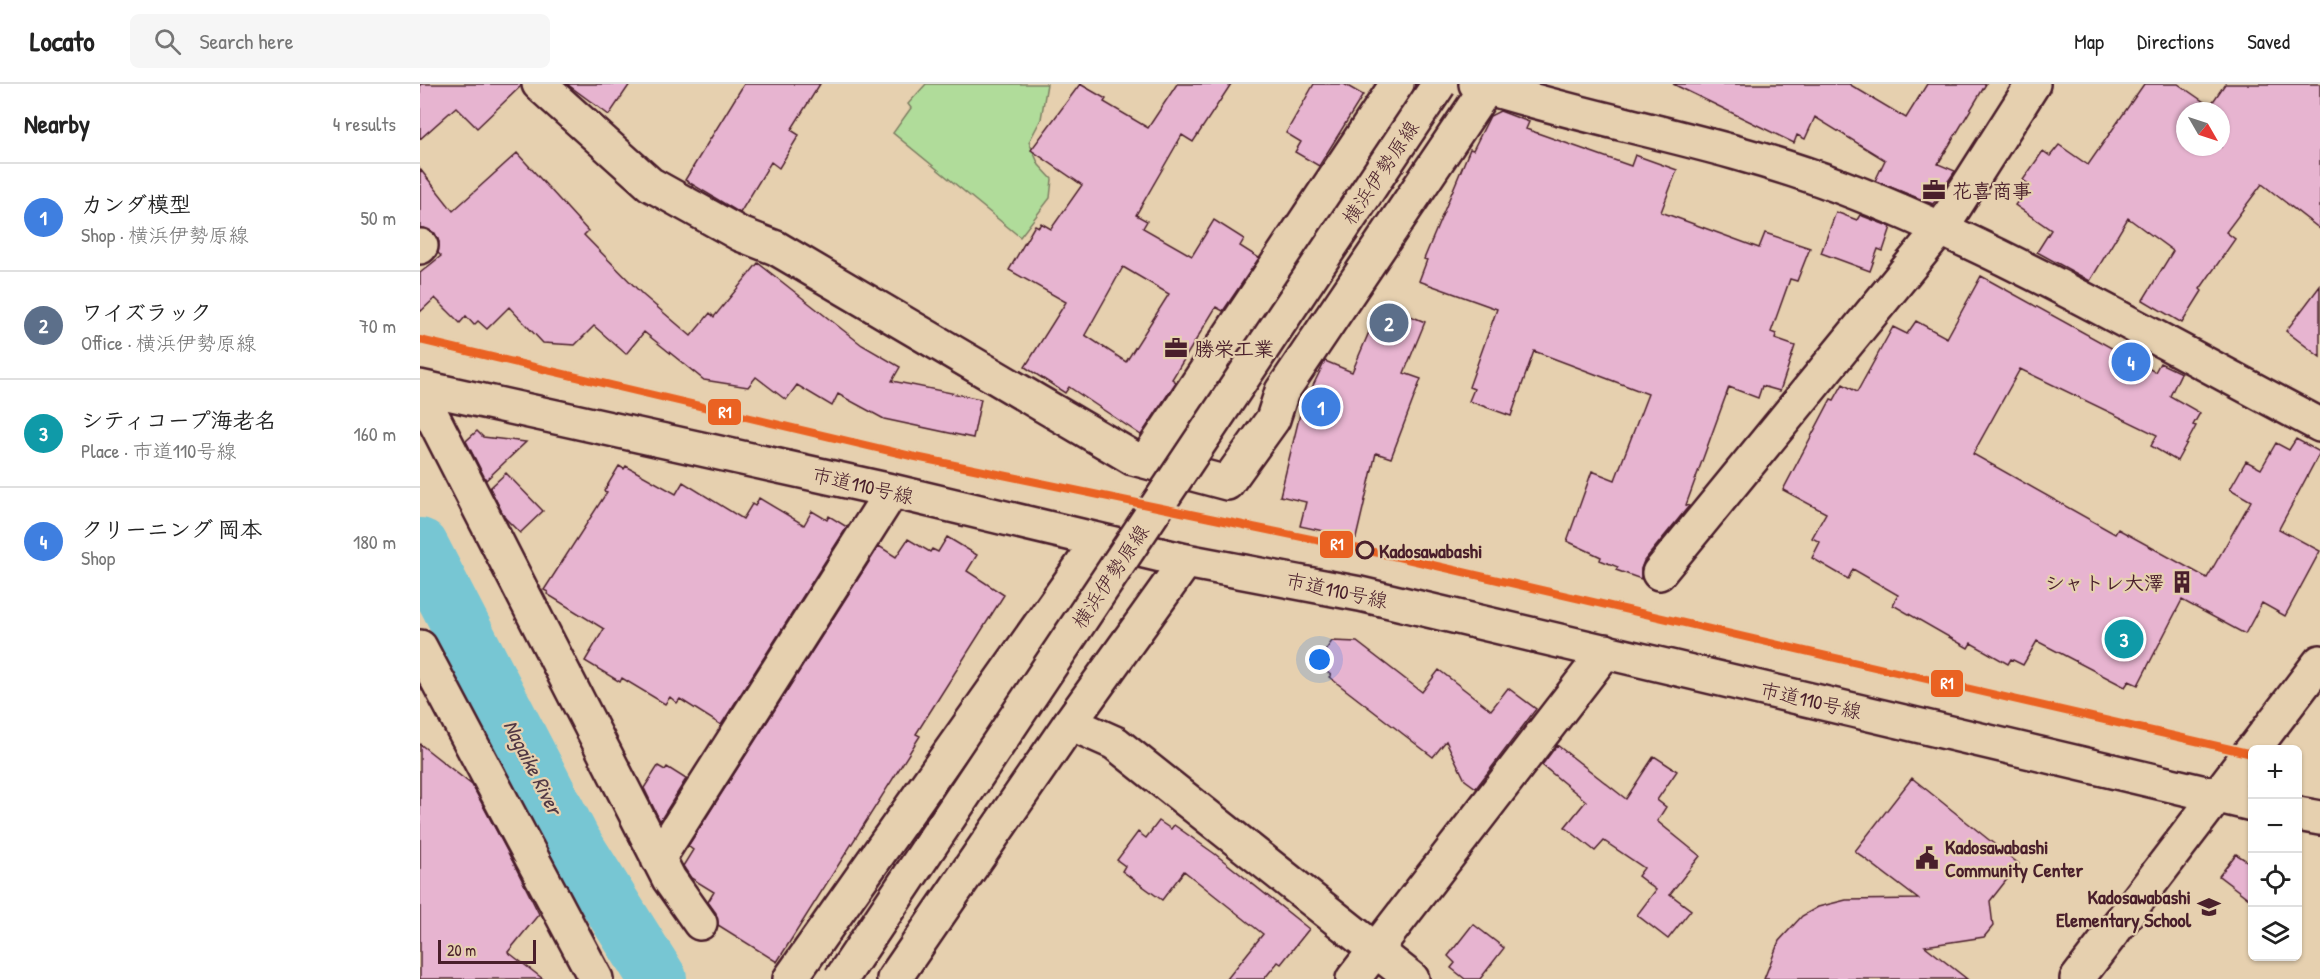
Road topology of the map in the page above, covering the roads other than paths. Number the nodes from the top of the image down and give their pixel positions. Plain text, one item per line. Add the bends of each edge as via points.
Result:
1 (539, 84) edge
2 (1396, 84) edge
3 (1439, 84) edge
4 (2033, 84) edge
5 (1484, 85) edge
6 (1942, 227) junction
7 (1274, 269) junction
8 (1337, 308) junction
9 (420, 387) edge
10 (420, 392) edge
11 (2320, 425) edge
12 (1146, 461) junction
13 (892, 491) junction
14 (1100, 541) junction
15 (1186, 561) junction
16 (1659, 573) dead end
17 (420, 647) edge
18 (1606, 651) junction
19 (2320, 662) edge
20 (1070, 723) junction
21 (2257, 745) edge
22 (2248, 756) edge
23 (2217, 796) junction
24 (2248, 803) edge
25 (2302, 814) edge
26 (2320, 819) edge
27 (658, 859) junction
28 (700, 923) dead end
29 (1375, 950) junction
30 (596, 979) edge
31 (790, 979) edge
32 (842, 979) edge
33 (894, 979) edge
34 (1353, 979) edge
35 (1412, 979) edge
36 (2077, 979) edge

1 - 12 street via 650,184 740,234 776,248 1133,458
2 - 7 street
3 - 32 street, 横浜伊勢原線, bridge
4 - 6 street
5 - 6 street via 1772,164
5 - 8 street
6 - 11 street
6 - 16 street
7 - 8 street
7 - 12 street
8 - 12 street via 1282,391 1273,419 1227,483
9 - 13 street, 市道110号線
10 - 27 street
13 - 14 street, 市道110号線
13 - 27 street
14 - 15 street, 市道110号線
14 - 31 street
15 - 18 street, 市道110号線 via 1360,594
15 - 20 street
17 - 30 street
18 - 23 street, 市道110号線
18 - 29 street
19 - 21 street
20 - 29 street via 1115,743
20 - 33 street
22 - 23 street
23 - 24 street, 市道110号線
23 - 36 street
25 - 26 street
27 - 28 street
29 - 34 street
29 - 35 street

